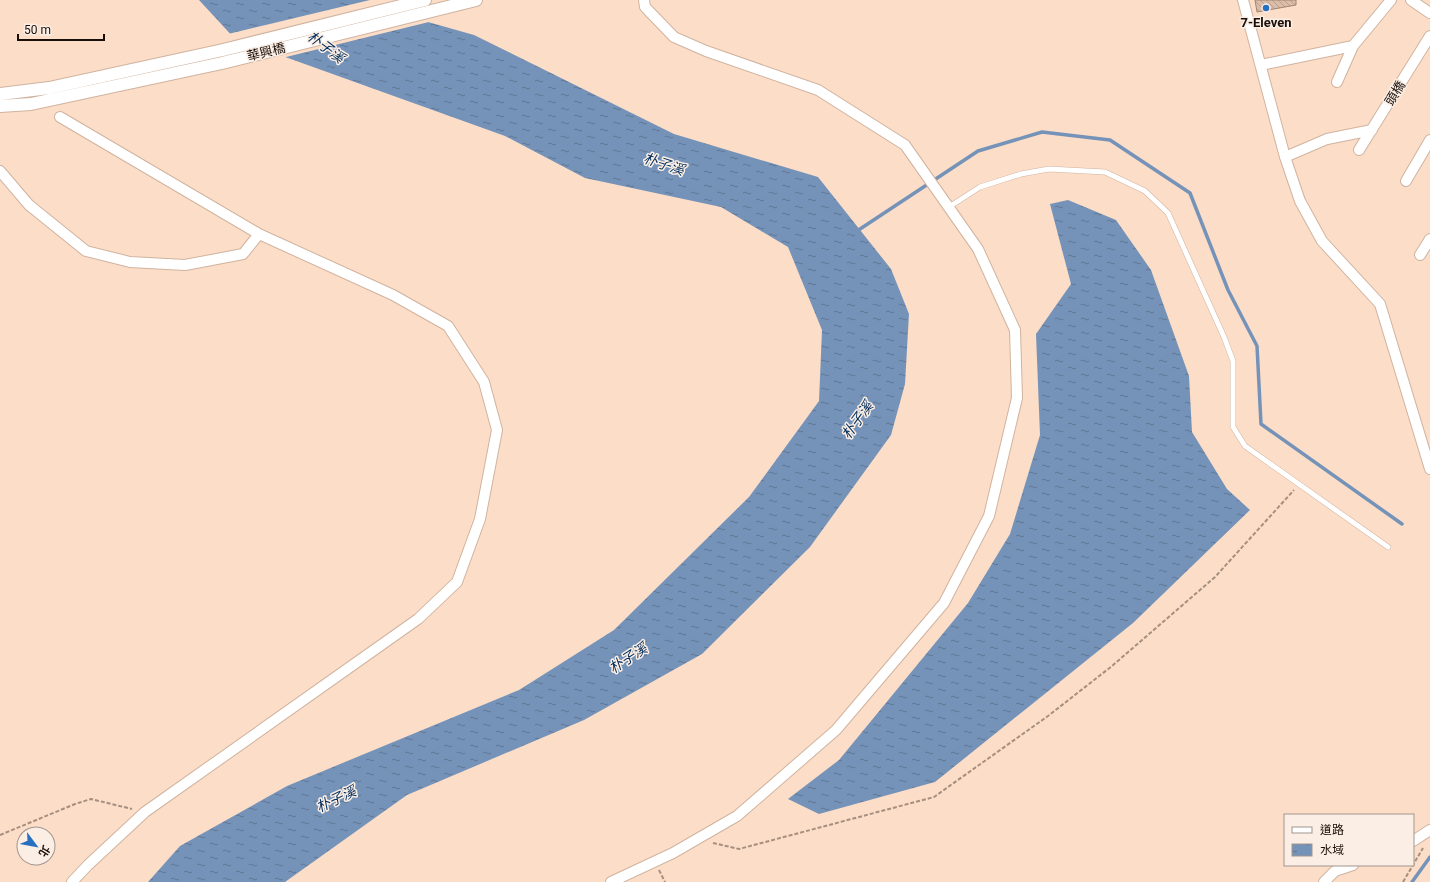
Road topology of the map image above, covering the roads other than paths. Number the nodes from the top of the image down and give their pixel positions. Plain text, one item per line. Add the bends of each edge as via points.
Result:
1 (425, 0) edge
2 (476, 0) edge
3 (644, 0) edge
4 (1243, 0) edge
5 (1391, 0) edge
6 (1411, 0) edge
7 (1430, 13) edge
8 (1430, 36) edge
9 (1353, 46) junction
10 (1261, 65) junction
11 (1337, 82) dead end
12 (0, 94) edge
13 (0, 106) edge
14 (60, 117) dead end
15 (1372, 130) junction
16 (1430, 140) edge
17 (1359, 150) dead end
18 (1286, 157) junction
19 (0, 170) edge
20 (1406, 181) dead end
21 (949, 207) junction
22 (259, 234) junction
23 (1430, 239) edge
24 (1420, 255) dead end
25 (1429, 467) edge
26 (1388, 547) dead end
27 (1430, 830) edge
28 (1414, 840) edge
29 (1350, 866) edge
30 (72, 882) edge
31 (611, 882) edge
32 (1324, 882) edge

1 - 12 street, 華興橋 via 223,50 49,88
2 - 13 street, 華興橋 via 222,63 54,100
3 - 21 street via 645,7 674,37 706,51 818,90 905,145
4 - 10 street
5 - 9 street
6 - 7 street
8 - 15 street, 頭橋
9 - 10 street
9 - 11 street
10 - 18 street
14 - 22 street
15 - 17 street, 頭橋
15 - 18 street via 1327,139
16 - 20 street
18 - 25 street via 1300,201 1322,241 1380,304
19 - 22 street via 29,205 86,251 130,262 186,265 244,254
21 - 26 lane via 980,187 1021,174 1049,169 1105,172 1145,191 1168,213 1233,361 1233,426 1245,446
21 - 31 street via 978,249 1015,330 1017,398 989,516 944,603 836,730 737,816 673,853
22 - 30 street via 393,295 448,326 484,382 497,430 480,519 457,582 418,619 145,812
23 - 24 street
27 - 28 street
29 - 32 street via 1335,871

